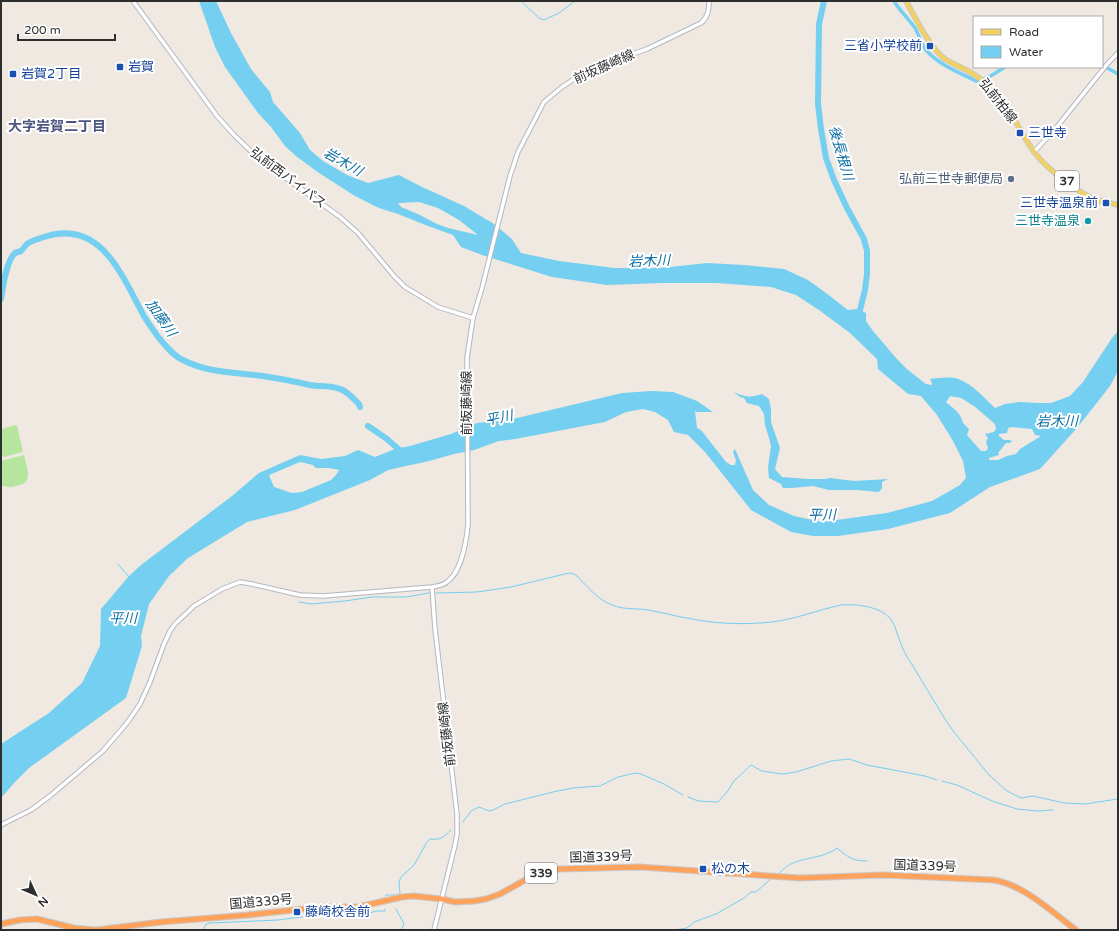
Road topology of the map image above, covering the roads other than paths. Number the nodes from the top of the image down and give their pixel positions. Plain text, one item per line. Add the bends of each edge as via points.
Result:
1 (133, 1) edge
2 (709, 1) edge
3 (906, 1) edge
4 (1118, 53) edge
5 (1034, 152) junction
6 (1118, 205) edge
7 (473, 318) junction
8 (432, 587) junction
9 (1, 825) edge
10 (442, 899) junction
11 (1, 924) edge
12 (434, 930) edge
13 (1076, 930) edge

1 - 7 main road, 弘前西バイパス via 217,116 257,157 340,216 406,286 438,307
2 - 7 main road, 前坂藤崎線 via 708,15 697,25 579,76 544,102 514,162
3 - 5 main road, 弘前柏線 / 37 via 940,54 986,83
4 - 5 main road
5 - 6 main road, 弘前柏線 / 37 via 1077,189 1097,199
7 - 8 main road, 前坂藤崎線 via 466,386 466,543 451,579 440,586
8 - 9 main road via 323,596 300,595 240,582 222,589 194,606 175,624 164,644 140,704 103,751 31,810
8 - 10 main road, 前坂藤崎線 via 457,824 455,845
10 - 11 highway, 国道339号 / 339 via 402,896 358,907 322,907 96,930 74,928 38,919
10 - 12 main road, 前坂藤崎線
10 - 13 highway, 国道339号 / 339 via 456,902 486,899 545,871 606,868 673,868 800,878 871,875 978,878 1015,886

